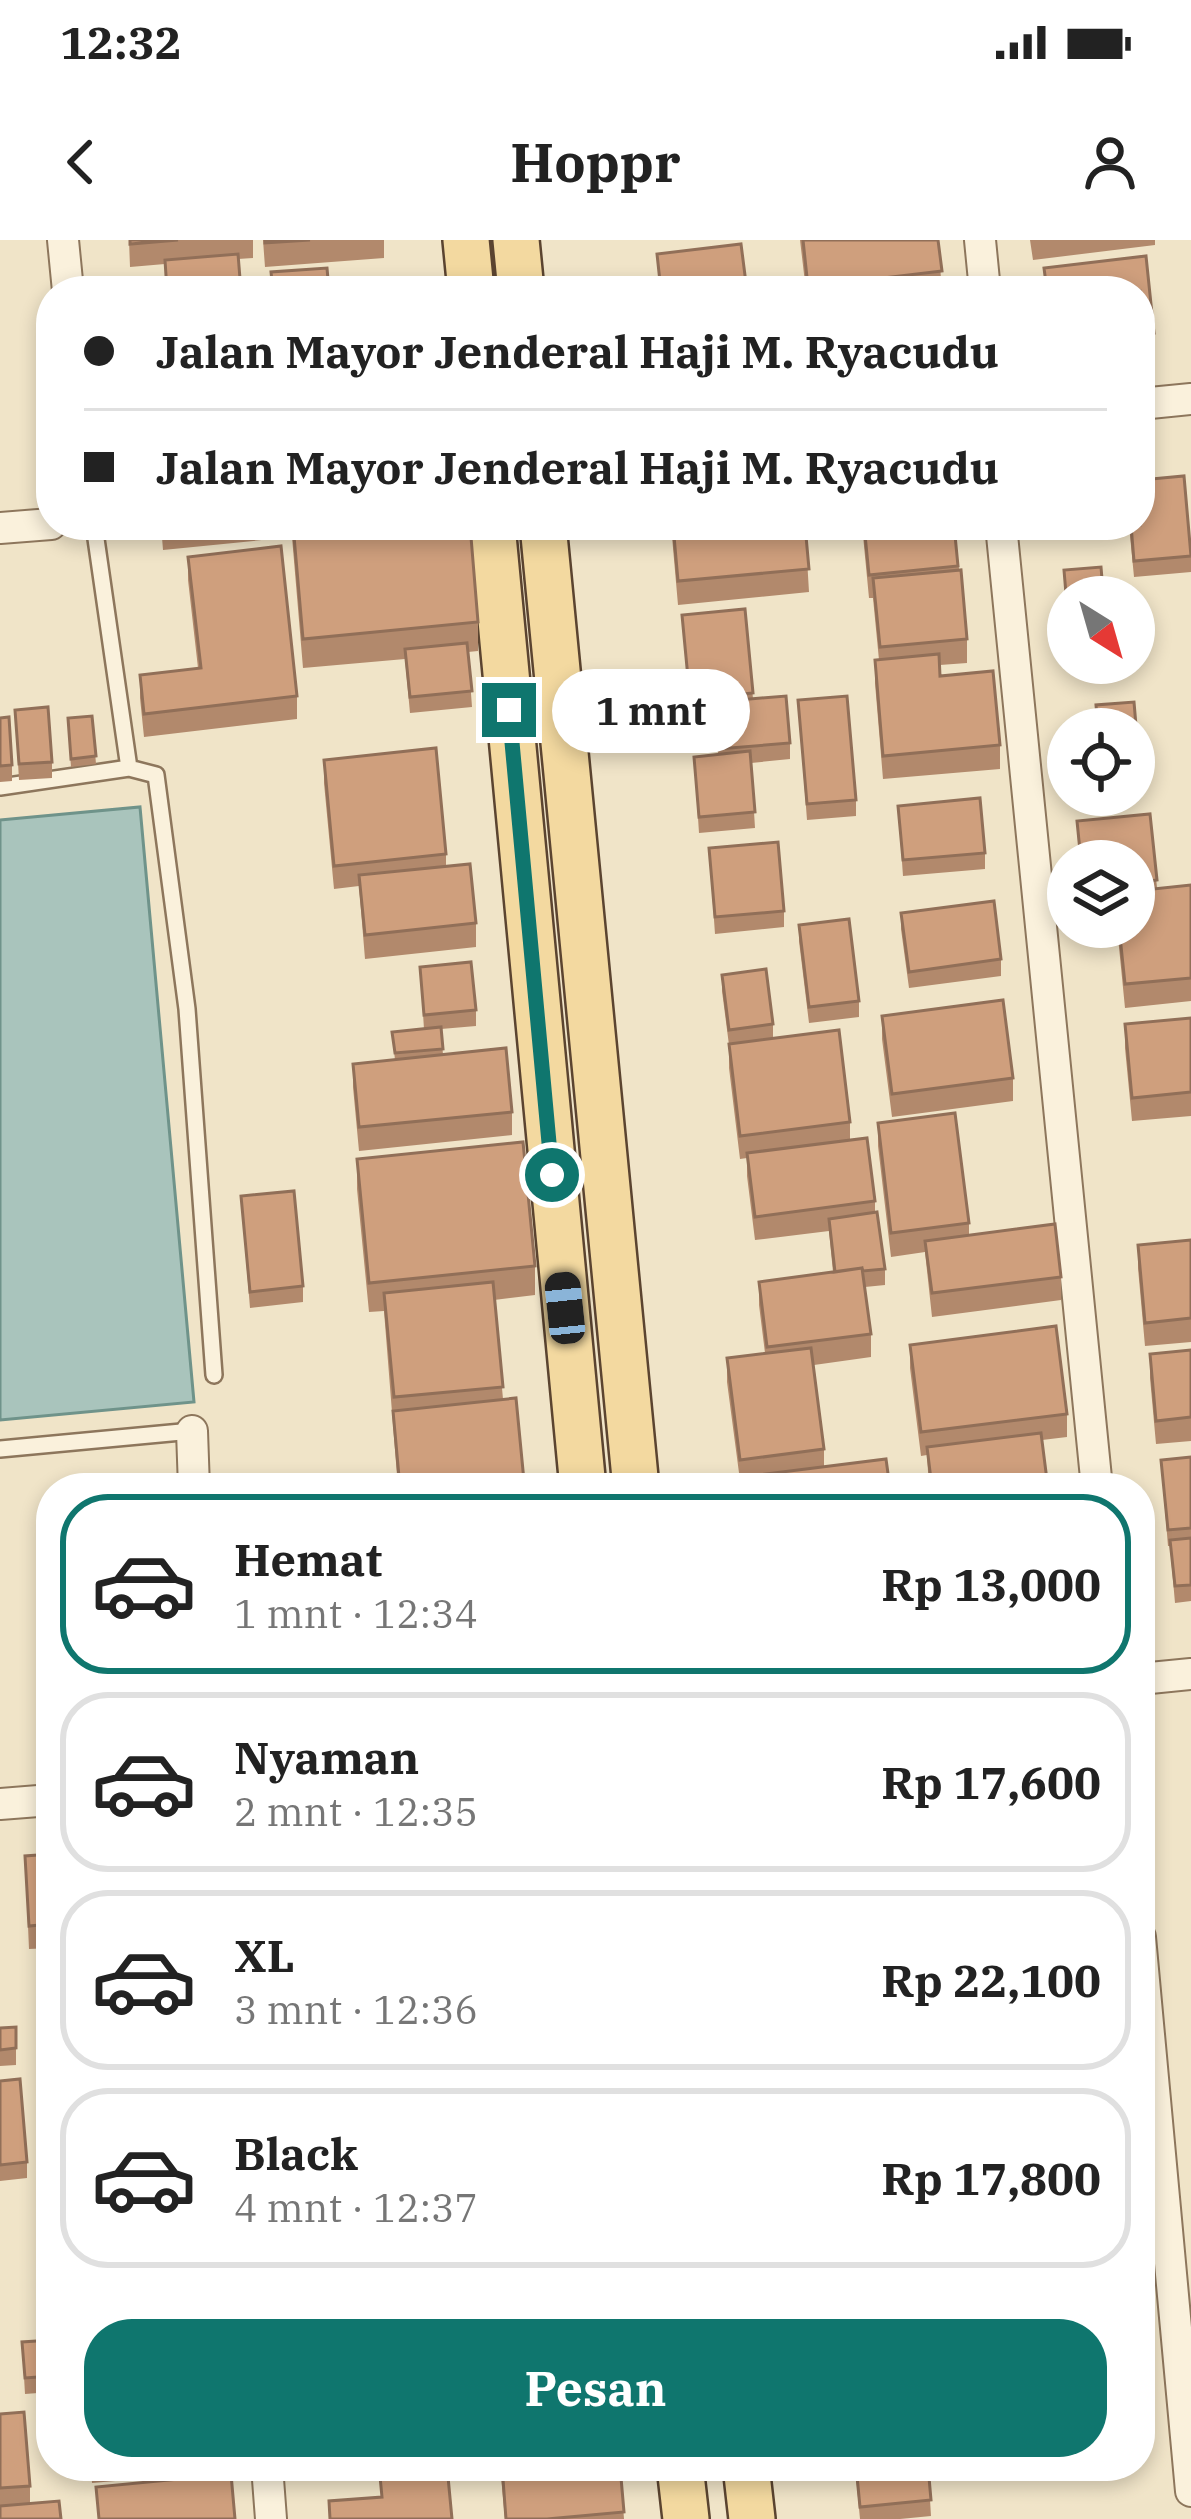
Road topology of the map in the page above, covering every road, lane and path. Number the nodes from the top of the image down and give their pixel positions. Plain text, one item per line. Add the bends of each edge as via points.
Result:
1 (63, 240) edge
2 (466, 240) edge
3 (516, 240) edge
4 (980, 240) edge
5 (67, 276) edge
6 (470, 276) edge
7 (520, 276) edge
8 (984, 276) edge
9 (1191, 399) edge
10 (1155, 403) edge
11 (36, 525) edge
12 (0, 528) edge
13 (96, 540) edge
14 (493, 540) edge
15 (544, 540) edge
16 (1002, 540) edge
17 (129, 768) junction
18 (0, 787) edge
19 (600, 1123) junction
20 (546, 1127) junction
21 (609, 1215) junction
22 (556, 1218) junction
23 (214, 1375) dead end
24 (192, 1431) joint
25 (0, 1449) edge
26 (193, 1473) edge
27 (582, 1473) edge
28 (635, 1473) edge
29 (1096, 1473) edge
30 (1191, 1674) edge
31 (1155, 1678) edge
32 (36, 1801) edge
33 (0, 1804) edge
34 (1155, 2100) edge
35 (267, 2481) edge
36 (682, 2481) edge
37 (748, 2481) edge
38 (1191, 2491) edge
39 (271, 2519) edge
40 (686, 2519) edge
41 (752, 2519) edge

1 - 5 street
2 - 6 main road
3 - 7 main road
4 - 8 street
9 - 10 street
11 - 12 street
13 - 17 lane
14 - 20 main road
15 - 19 main road
16 - 29 street
17 - 18 lane
17 - 23 lane via 156,775 159,786 187,1009
19 - 20 main road via 590,1142 572,1147
19 - 21 main road
20 - 22 main road
21 - 22 main road via 583,1193 563,1201
21 - 28 main road
22 - 27 main road
24 - 25 lane
24 - 26 street
30 - 31 street
32 - 33 street
34 - 38 street
35 - 39 street
36 - 40 main road
37 - 41 main road

